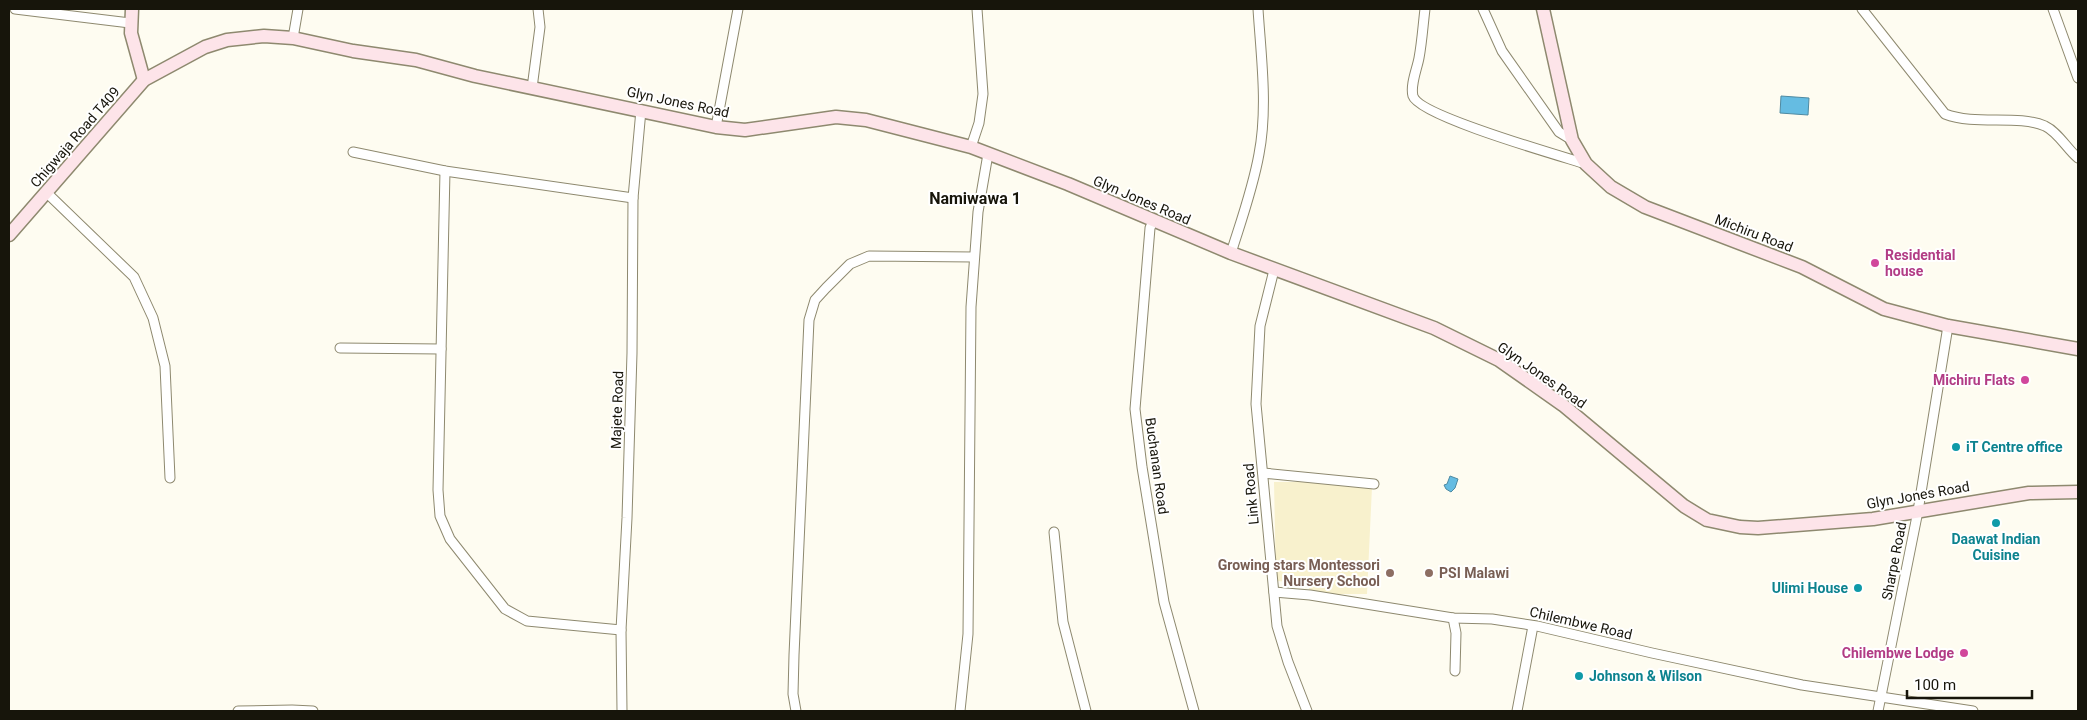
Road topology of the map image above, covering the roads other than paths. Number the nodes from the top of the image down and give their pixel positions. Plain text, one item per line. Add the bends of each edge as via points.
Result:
1 (15, 9) edge
2 (132, 9) edge
3 (298, 9) edge
4 (538, 9) edge
5 (738, 9) edge
6 (978, 9) edge
7 (1258, 9) edge
8 (1425, 9) edge
9 (1483, 9) edge
10 (1543, 9) edge
11 (1862, 9) edge
12 (2053, 9) edge
13 (130, 23) junction
14 (293, 38) junction
15 (2078, 78) edge
16 (144, 80) junction
17 (532, 88) junction
18 (641, 110) junction
19 (716, 127) junction
20 (1572, 140) junction
21 (971, 147) junction
22 (353, 152) dead end
23 (988, 154) junction
24 (2078, 158) edge
25 (1586, 164) junction
26 (446, 171) junction
27 (47, 193) junction
28 (633, 198) junction
29 (1154, 221) junction
30 (9, 235) edge
31 (1231, 253) junction
32 (974, 256) junction
33 (1274, 270) junction
34 (1948, 326) junction
35 (340, 348) dead end
36 (441, 349) junction
37 (2078, 349) edge
38 (1262, 473) junction
39 (170, 478) dead end
40 (1374, 484) dead end
41 (2078, 492) edge
42 (1918, 511) junction
43 (1054, 532) dead end
44 (1274, 592) junction
45 (1453, 618) junction
46 (1533, 626) junction
47 (621, 630) junction
48 (1455, 671) dead end
49 (1881, 696) junction
50 (238, 711) edge
51 (313, 711) edge
52 (622, 711) edge
53 (796, 711) edge
54 (960, 711) edge
55 (1086, 711) edge
56 (1194, 711) edge
57 (1307, 711) edge
58 (1517, 711) edge
59 (1878, 711) edge
60 (1973, 711) edge

1 - 13 street
2 - 13 street
3 - 14 street
4 - 17 street via 540,27
5 - 19 street
6 - 21 street via 983,94 979,123
7 - 31 street via 1262,77 1260,152
8 - 25 street via 1420,57 1412,90 1420,105 1459,123
9 - 20 street via 1502,51 1559,132
10 - 20 street, Michiru Road
11 - 24 street via 1945,114 1963,119 2045,126
12 - 15 street
13 - 16 street
14 - 16 street, Glyn Jones Road via 264,36 227,40 206,47
14 - 17 street, Glyn Jones Road via 416,60
16 - 27 street, Chigwaja Road T409
17 - 18 street, Glyn Jones Road
18 - 19 street, Glyn Jones Road
18 - 28 street, Majete Road
19 - 21 street, Glyn Jones Road via 745,130 836,117 866,120
20 - 25 street, Michiru Road
21 - 23 street, Glyn Jones Road
22 - 26 street
23 - 29 street, Glyn Jones Road
23 - 32 street
25 - 34 street, Michiru Road via 1611,187 1645,208 1802,267 1877,307
26 - 28 street
26 - 36 street
27 - 30 street, Chigwaja Road T409
27 - 39 street via 134,277 153,318 165,366
28 - 47 street, Majete Road via 628,518
29 - 31 street, Glyn Jones Road
29 - 56 street, Buchanan Road via 1150,228 1135,409 1164,602
31 - 33 street, Glyn Jones Road
32 - 53 street via 869,256 850,264 815,300 808,330 794,655
32 - 54 street via 968,634
33 - 38 street, Link Road via 1260,326 1257,359 1256,404
33 - 42 street, Glyn Jones Road via 1434,328 1499,360 1564,405 1668,495 1708,520 1758,528 1872,519
34 - 37 street, Michiru Road
34 - 42 street, Sharpe Road
35 - 36 street
36 - 47 street via 438,490 440,516 450,539 505,609 527,621
38 - 40 street
38 - 44 street, Link Road
41 - 42 street, Glyn Jones Road via 2004,496
42 - 49 street, Sharpe Road
43 - 55 street via 1063,622
44 - 45 street, Chilembwe Road via 1310,594
44 - 57 street, Link Road via 1277,626
45 - 46 street, Chilembwe Road via 1492,619
45 - 48 street
46 - 49 street, Chilembwe Road via 1802,685
46 - 58 street
47 - 52 street, Majete Road
49 - 59 street, Sharpe Road
49 - 60 street, Chilembwe Road
50 - 51 street

